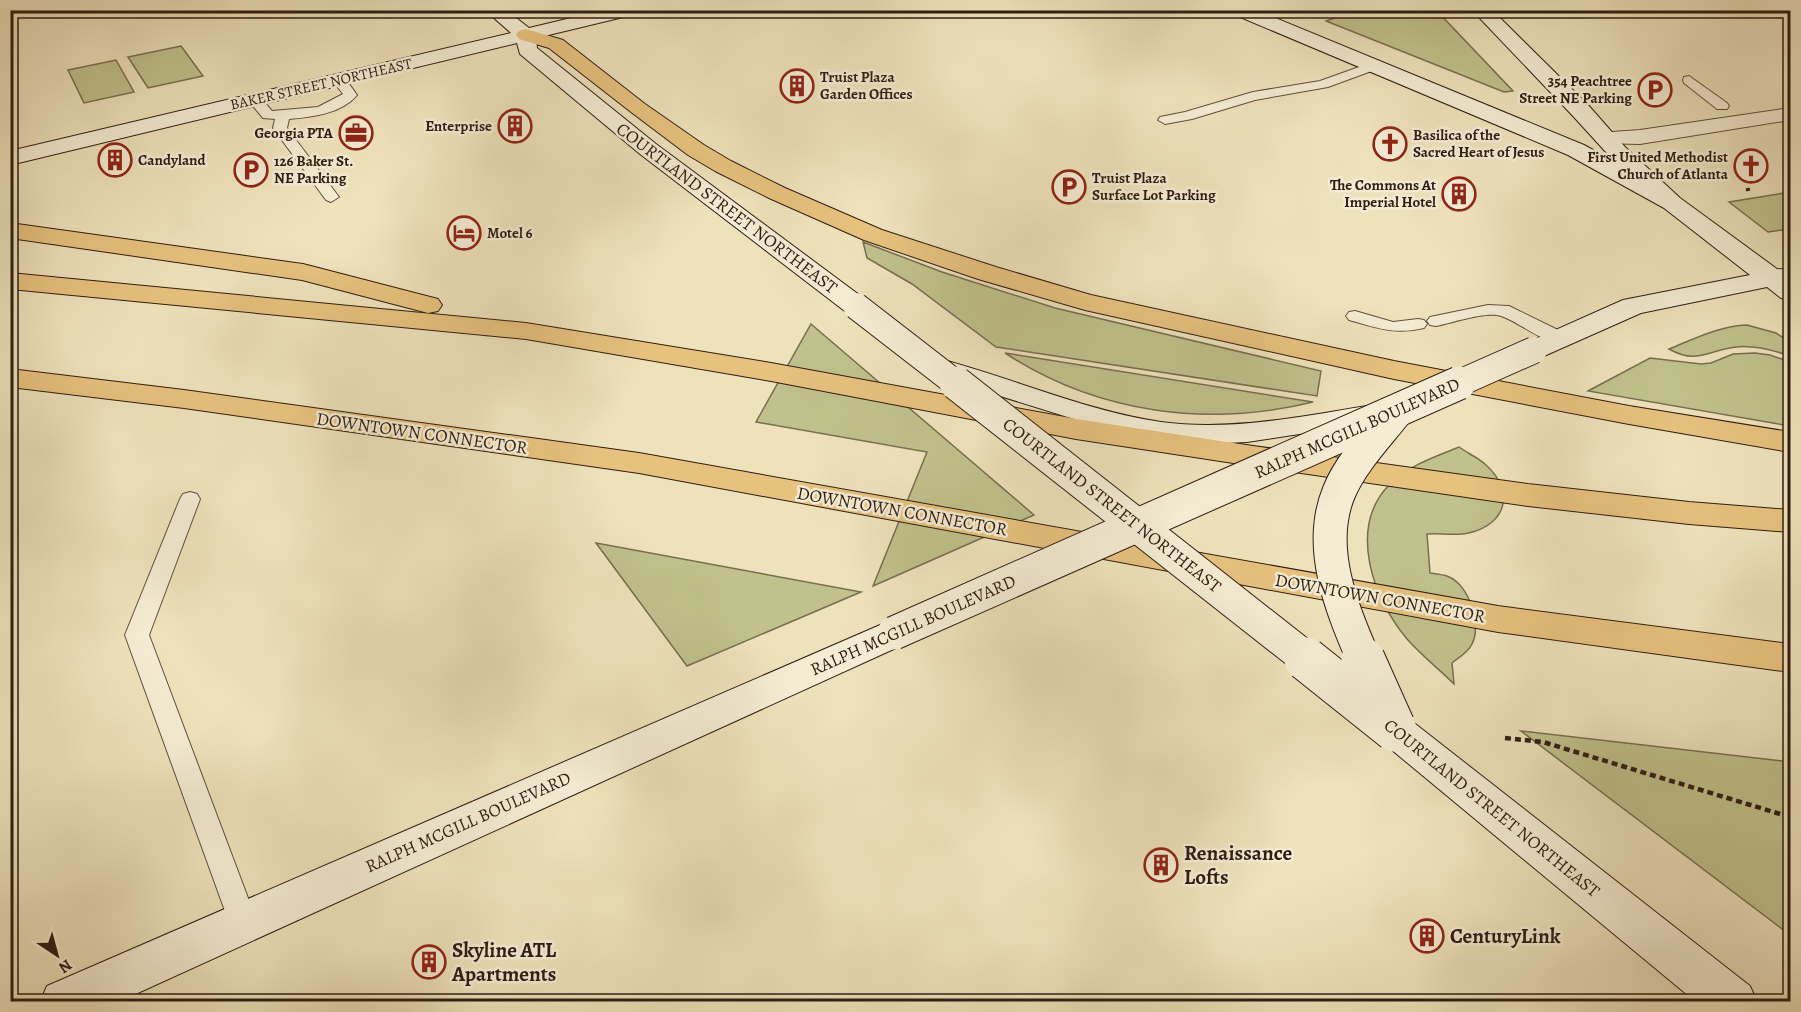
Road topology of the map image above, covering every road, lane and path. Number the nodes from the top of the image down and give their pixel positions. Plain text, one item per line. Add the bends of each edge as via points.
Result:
1 (494, 10) edge
2 (630, 10) edge
3 (1239, 10) edge
4 (1481, 10) edge
5 (526, 35) junction
6 (1373, 66) junction
7 (339, 80) junction
8 (1689, 80) dead end
9 (255, 100) junction
10 (1722, 106) dead end
11 (1791, 114) edge
12 (283, 116) junction
13 (1165, 120) dead end
14 (1606, 138) junction
15 (10, 158) edge
16 (331, 197) dead end
17 (1672, 203) junction
18 (10, 230) edge
19 (10, 281) edge
20 (1784, 282) edge
21 (1421, 317) dead end
22 (526, 331) junction
23 (1560, 338) junction
24 (936, 367) junction
25 (10, 378) edge
26 (184, 399) junction
27 (10, 400) edge
28 (1396, 411) junction
29 (1791, 442) edge
30 (190, 499) dead end
31 (1791, 521) edge
32 (1138, 525) junction
33 (1791, 658) edge
34 (1395, 730) junction
35 (1505, 738) dead end
36 (1791, 817) edge
37 (243, 922) junction
38 (63, 1002) edge
39 (1733, 1002) edge

1 - 5 main road, COURTLAND STREET NORTHEAST
2 - 5 main road, BAKER STREET NORTHEAST
3 - 6 main road
4 - 14 main road
5 - 7 main road, BAKER STREET NORTHEAST
5 - 24 main road, COURTLAND STREET NORTHEAST, bridge via 527,50 567,84
5 - 29 highway via 556,44 647,115 723,166 873,235 987,273 1085,302 1394,370
6 - 13 lane via 1323,84 1253,96
6 - 17 main road via 1576,150
7 - 9 main road, BAKER STREET NORTHEAST
7 - 12 lane via 350,95 345,100
8 - 10 lane
9 - 12 lane via 268,115
9 - 15 main road, BAKER STREET NORTHEAST
11 - 14 main road via 1640,137
12 - 16 lane via 279,128
14 - 17 main road
17 - 20 main road
18 - 22 highway via 303,272
19 - 22 highway
20 - 23 main road, RALPH MCGILL BOULEVARD via 1633,306
21 - 23 lane via 1488,310 1512,312
22 - 31 highway via 1076,429 1253,456 1528,495
23 - 28 main road, RALPH MCGILL BOULEVARD, bridge
24 - 28 main road, bridge via 1131,426 1166,432 1271,430
24 - 32 main road, COURTLAND STREET NORTHEAST, bridge
25 - 26 highway, DOWNTOWN CONNECTOR
26 - 27 highway
26 - 33 highway, DOWNTOWN CONNECTOR via 639,463 1498,619
28 - 32 main road, RALPH MCGILL BOULEVARD, bridge
28 - 34 main road, bridge via 1338,492 1330,519 1329,550 1341,602
30 - 37 lane via 137,635
32 - 34 main road, COURTLAND STREET NORTHEAST, bridge
32 - 37 main road, RALPH MCGILL BOULEVARD, bridge
34 - 39 main road, COURTLAND STREET NORTHEAST
35 - 36 path via 1551,744
37 - 38 main road, RALPH MCGILL BOULEVARD

